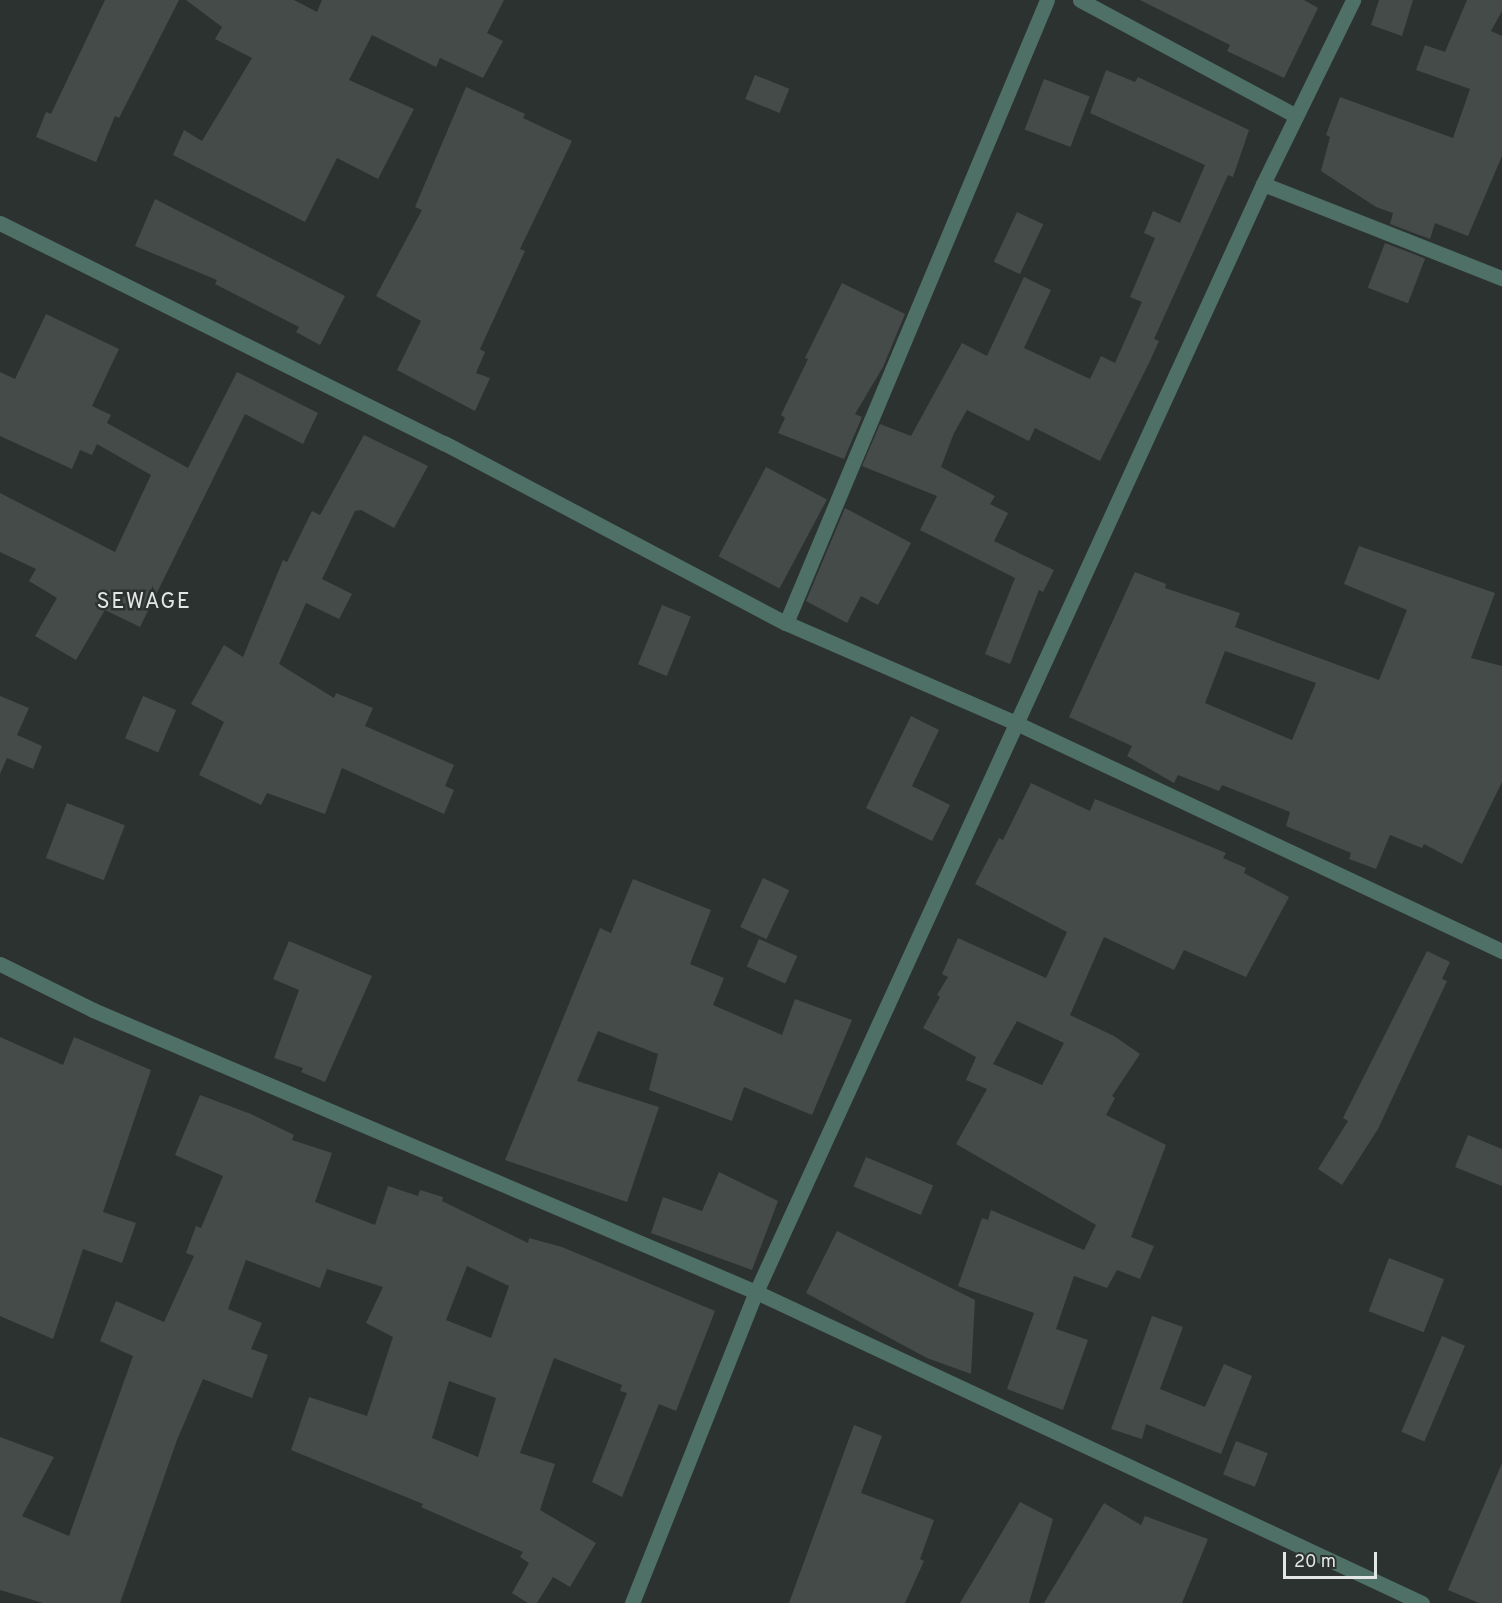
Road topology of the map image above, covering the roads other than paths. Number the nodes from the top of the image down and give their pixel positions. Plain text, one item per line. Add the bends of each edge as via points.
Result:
1 (1047, 0) edge
2 (1080, 0) edge
3 (1353, 0) edge
4 (1296, 116) junction
5 (1263, 184) junction
6 (0, 223) edge
7 (1502, 278) edge
8 (786, 623) junction
9 (1018, 724) junction
10 (1502, 951) edge
11 (0, 963) edge
12 (756, 1292) junction
13 (632, 1603) edge
14 (1422, 1603) edge

1 - 8 street
2 - 4 street
3 - 4 street
4 - 5 street
5 - 7 street
5 - 9 street
6 - 8 street via 444,443
8 - 9 street
9 - 10 street
9 - 12 street
11 - 12 street via 93,1010
12 - 13 street
12 - 14 street

